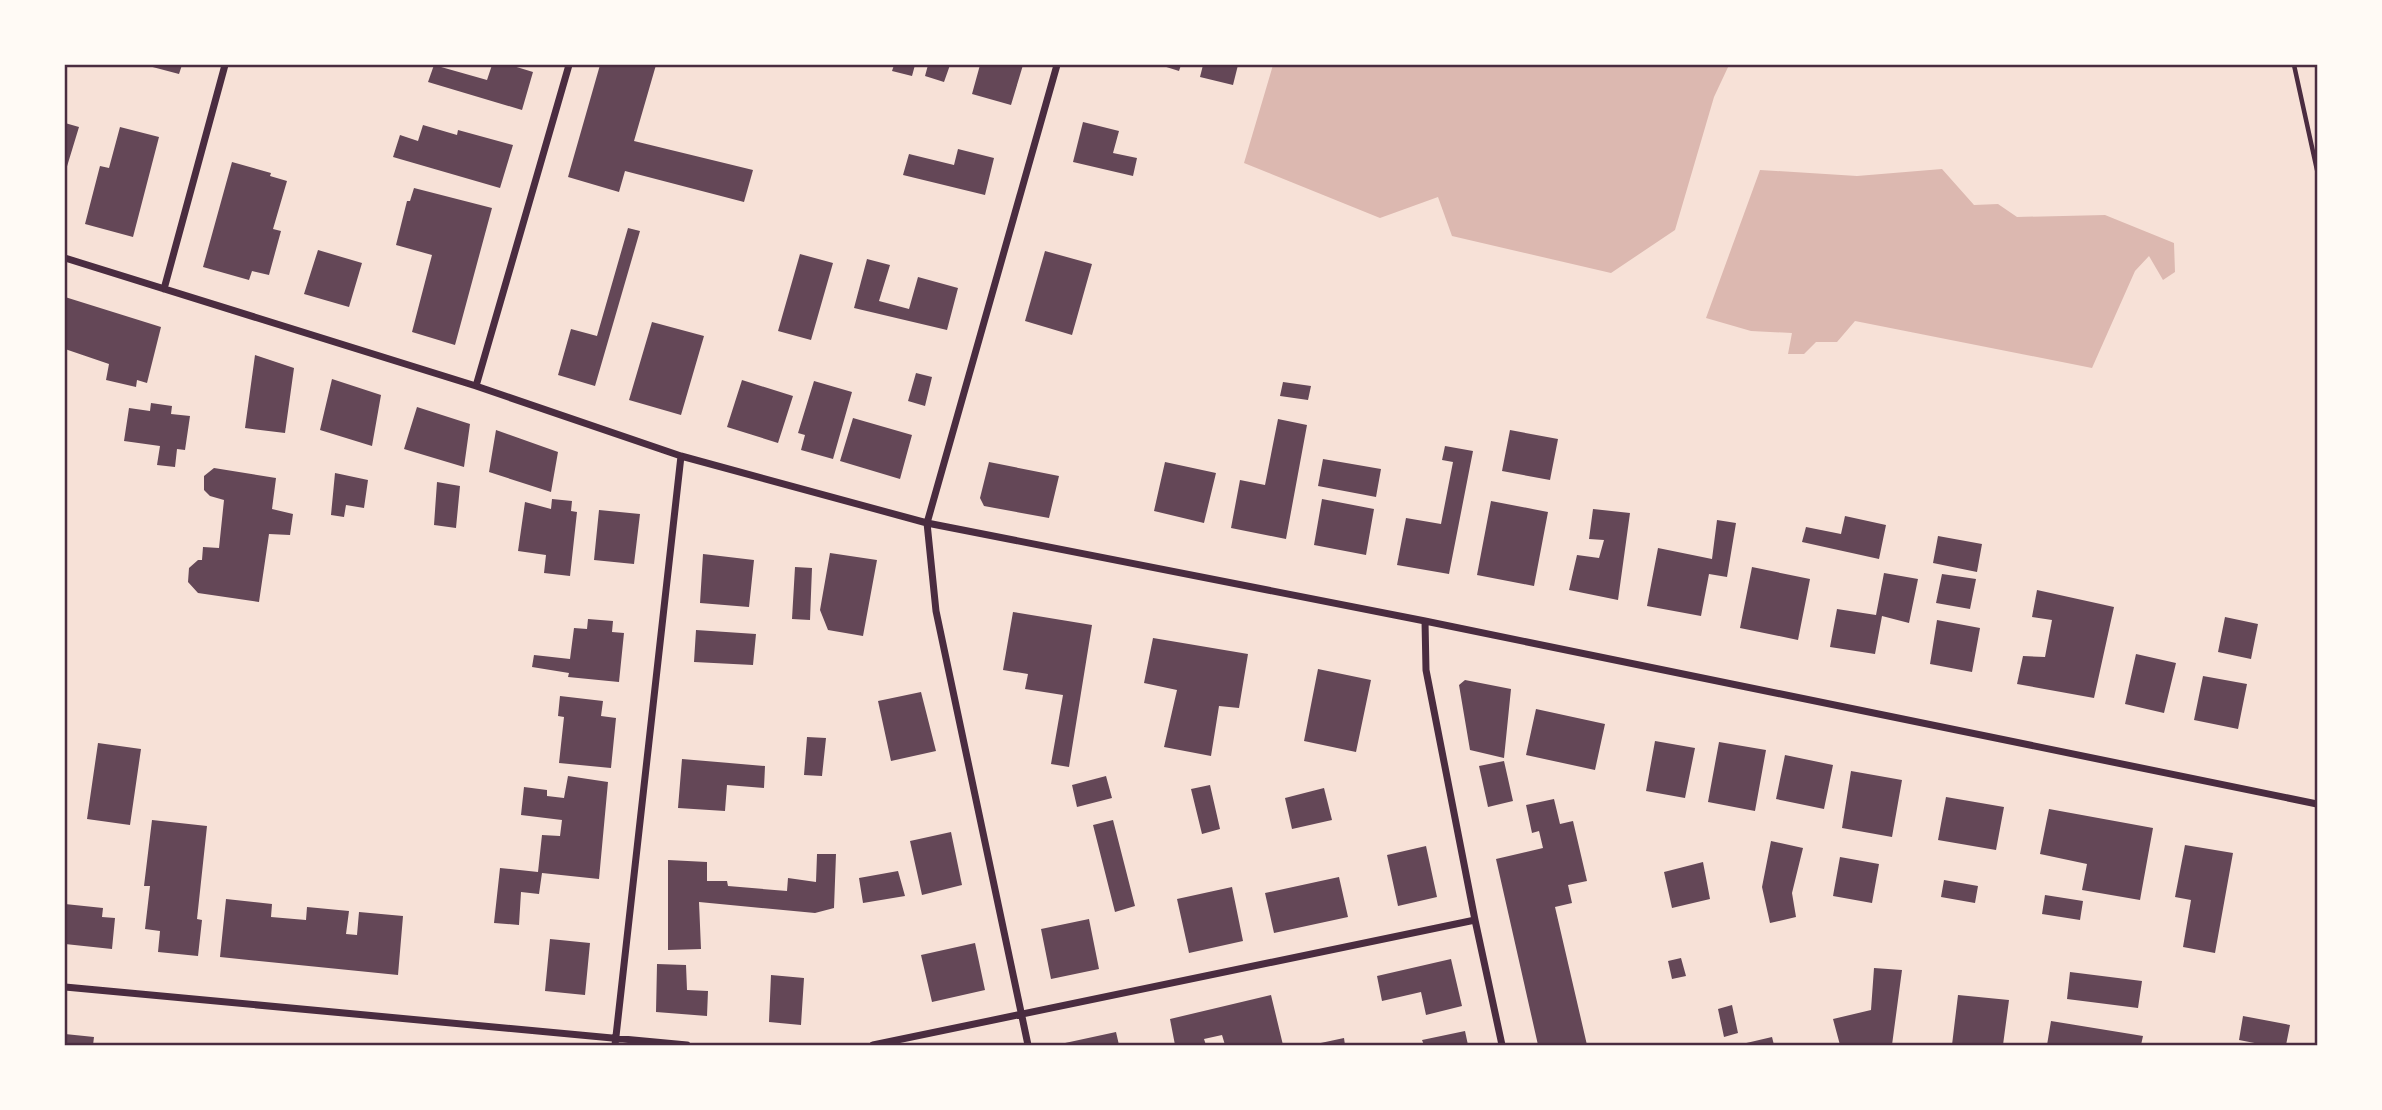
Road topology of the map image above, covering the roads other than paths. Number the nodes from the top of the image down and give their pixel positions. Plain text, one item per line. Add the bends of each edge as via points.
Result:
1 (225, 65) edge
2 (569, 65) edge
3 (1057, 65) edge
4 (65, 258) edge
5 (164, 289) junction
6 (476, 386) junction
7 (681, 456) junction
8 (927, 523) junction
9 (1425, 621) junction
10 (2317, 804) edge
11 (1475, 920) junction
12 (65, 987) edge
13 (1022, 1015) junction
14 (615, 1042) edge
15 (687, 1045) edge
16 (873, 1045) edge
17 (1028, 1045) edge
18 (1502, 1045) edge

1 - 5 street
2 - 6 street
3 - 8 street
4 - 5 street
5 - 6 street
6 - 7 street
7 - 8 street
7 - 14 street
8 - 9 street
8 - 13 street via 936,611
9 - 10 street
9 - 11 street via 1426,670
11 - 13 street
11 - 18 street
12 - 14 street
13 - 16 street
13 - 17 street
14 - 15 street

